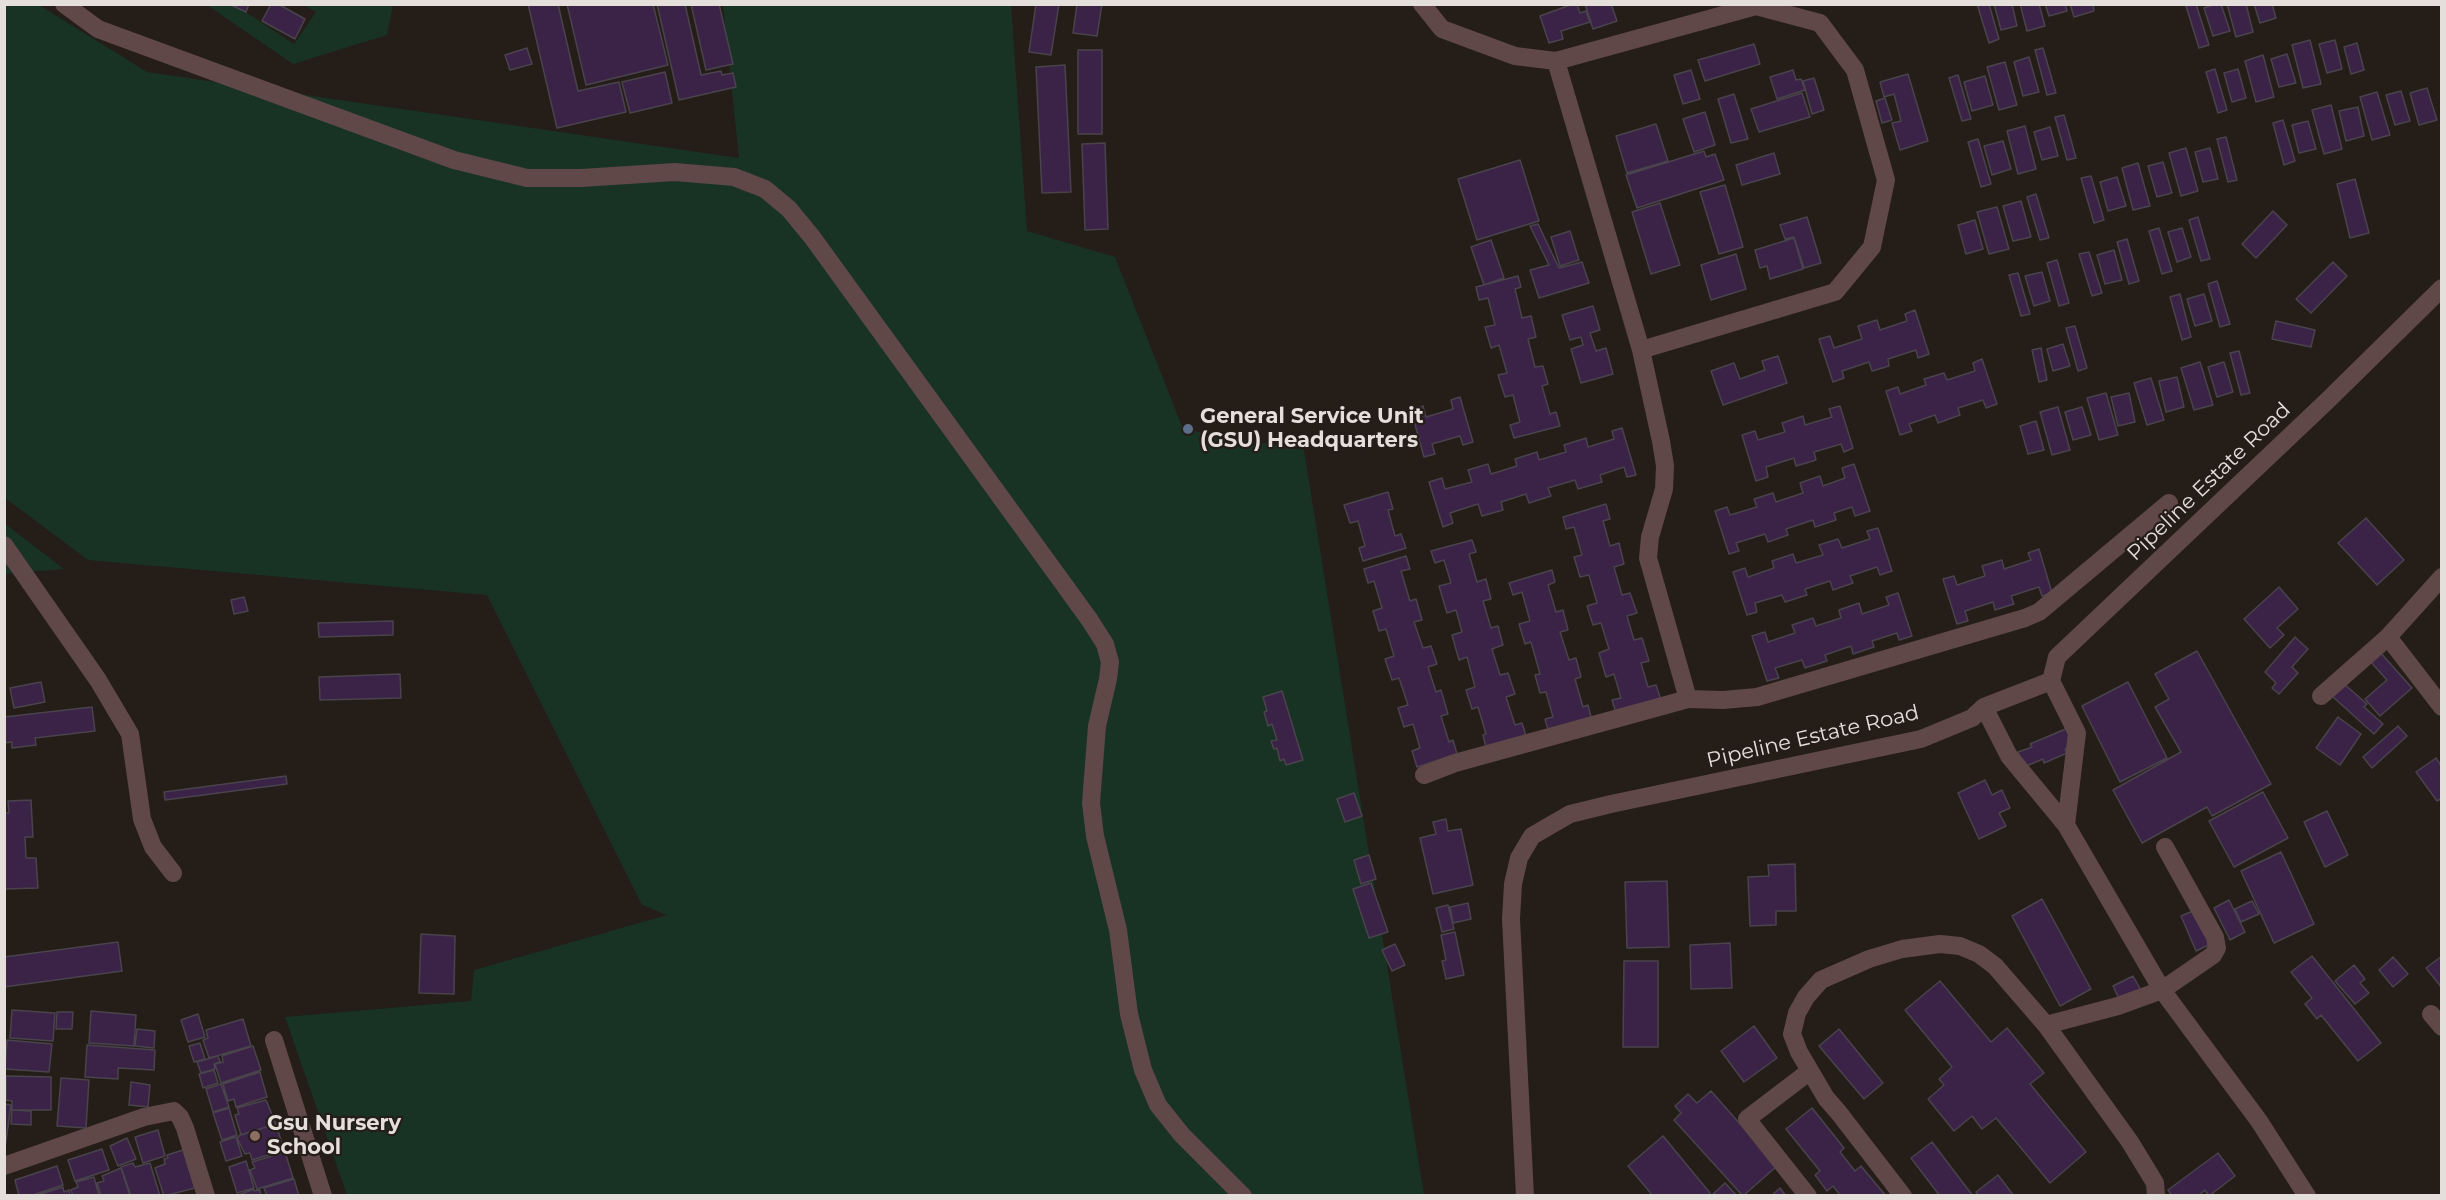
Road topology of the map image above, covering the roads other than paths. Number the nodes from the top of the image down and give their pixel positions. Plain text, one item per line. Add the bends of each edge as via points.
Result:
1 (64, 4) edge
2 (1422, 4) edge
3 (1556, 61) junction
4 (2442, 288) edge
5 (1641, 350) junction
6 (2169, 503) dead end
7 (4, 545) edge
8 (2442, 577) edge
9 (2388, 637) junction
10 (2051, 681) junction
11 (2321, 696) dead end
12 (1688, 699) junction
13 (1984, 707) junction
14 (2442, 707) edge
15 (1424, 775) dead end
16 (2066, 825) junction
17 (2165, 847) dead end
18 (173, 873) dead end
19 (2162, 990) junction
20 (2046, 1025) junction
21 (274, 1040) dead end
22 (1810, 1071) junction
23 (4, 1166) edge
24 (206, 1196) edge
25 (323, 1196) edge
26 (1243, 1196) edge
27 (1525, 1196) edge
28 (1808, 1196) edge
29 (1903, 1196) edge
30 (2156, 1196) edge
31 (2307, 1196) edge

1 - 26 street via 98,28 454,160 527,178 675,172 734,177 765,189 789,209 1105,644 1110,662 1097,726 1091,803 1118,930 1129,1014 1143,1070 1158,1105
2 - 3 street via 1442,29 1515,56
3 - 5 street
3 - 5 street via 1756,6 1820,22 1855,70 1886,180 1872,247 1835,292
4 - 10 street, Pipeline Estate Road via 2056,657
5 - 12 street via 1665,466 1664,489 1648,558
6 - 12 street via 2039,612 2025,618 1757,697
7 - 18 street via 98,680 130,734 142,819 153,847
8 - 9 street
9 - 11 street
9 - 14 street
10 - 13 street, Pipeline Estate Road
10 - 16 street via 2077,733
12 - 15 street
13 - 16 street via 2009,756
13 - 27 street, Pipeline Estate Road via 1972,718 1921,739 1570,814 1532,836 1519,858 1511,919
16 - 19 street
17 - 19 street via 2215,937 2217,948 2213,955
19 - 20 street
19 - 31 street via 2259,1121
20 - 22 street via 1995,966 1978,954 1960,946 1926,944 1869,959 1821,980 1797,1013 1792,1034
20 - 30 street via 2130,1142 2155,1183
21 - 25 street
22 - 28 street via 1747,1119
22 - 29 street via 1826,1098
23 - 24 street via 144,1117 174,1111 185,1128

